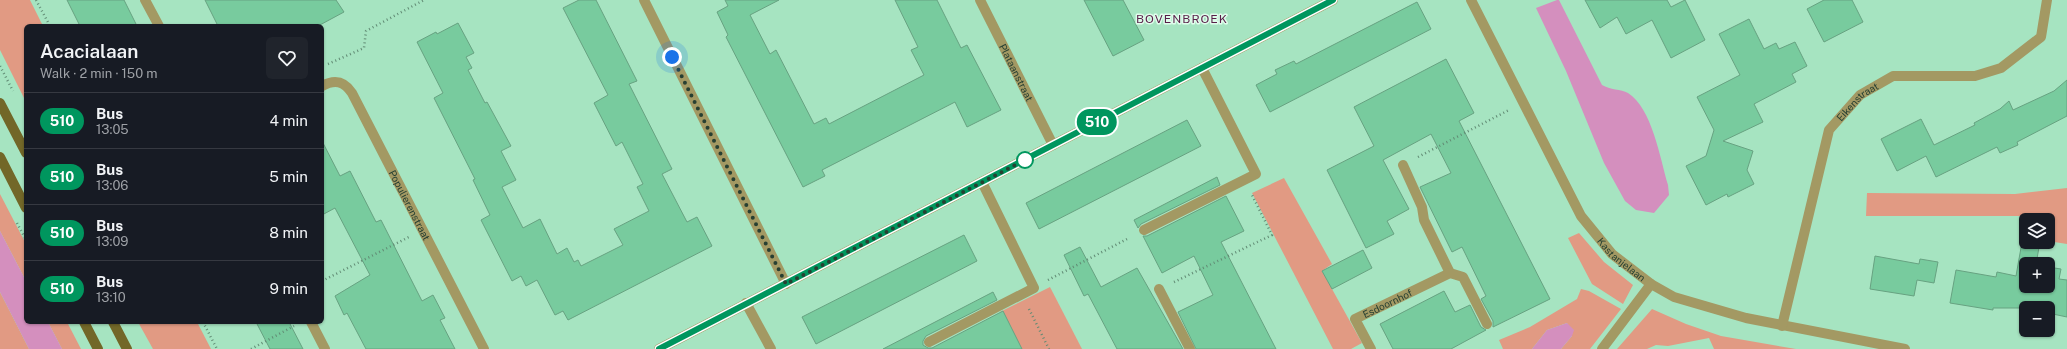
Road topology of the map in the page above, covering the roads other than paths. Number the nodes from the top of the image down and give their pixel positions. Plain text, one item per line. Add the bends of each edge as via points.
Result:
1 (145, 0) edge
2 (644, 0) edge
3 (980, 0) edge
4 (1333, 0) edge
5 (1471, 0) edge
6 (2047, 0) edge
7 (158, 24) edge
8 (1202, 68) junction
9 (326, 83) edge
10 (0, 103) edge
11 (1053, 145) junction
12 (24, 149) edge
13 (0, 157) edge
14 (1403, 165) road end
15 (982, 182) junction
16 (24, 204) edge
17 (1144, 230) road end
18 (1450, 273) junction
19 (786, 284) junction
20 (1651, 284) junction
21 (1160, 289) road end
22 (746, 303) junction
23 (85, 324) edge
24 (114, 324) edge
25 (312, 324) edge
26 (1487, 324) dead end
27 (1782, 326) junction
28 (929, 342) dead end
29 (98, 349) edge
30 (127, 349) edge
31 (325, 349) edge
32 (484, 349) edge
33 (659, 349) edge
34 (771, 349) edge
35 (1190, 349) edge
36 (1371, 349) edge
37 (1602, 349) edge
38 (1905, 349) edge

1 - 7 street
2 - 19 street
3 - 11 street, Plataanstraat
4 - 8 street
5 - 20 street, Kastanjelaan via 1581,216 1612,254
6 - 27 street, Eikenstraat via 2041,37 2001,68 1975,76 1893,76 1860,95 1829,130
8 - 11 street
8 - 17 street via 1256,174
9 - 32 street, Populierenstraat via 342,82 352,93
10 - 12 main road
11 - 15 street
13 - 16 main road
14 - 18 street via 1422,207 1424,220
15 - 19 street
15 - 28 street via 1034,288
18 - 26 street via 1463,277
18 - 36 street, Esdoornhof via 1355,319
19 - 22 street
20 - 27 street, Kastanjelaan via 1674,297
20 - 37 street
21 - 35 street
22 - 33 street
22 - 34 street
23 - 29 main road
24 - 30 main road
25 - 31 street
27 - 38 street, Kastanjelaan

